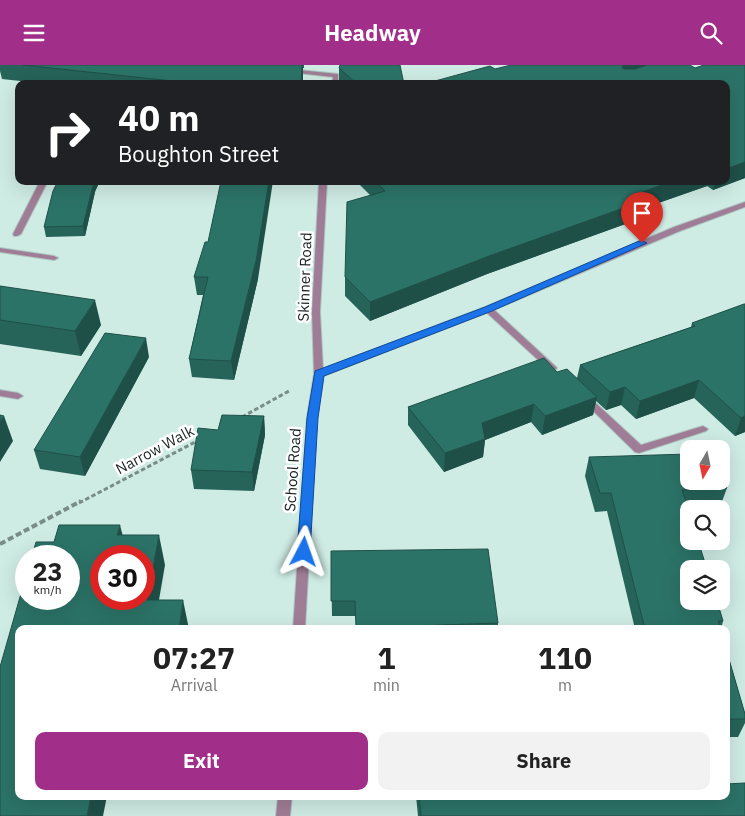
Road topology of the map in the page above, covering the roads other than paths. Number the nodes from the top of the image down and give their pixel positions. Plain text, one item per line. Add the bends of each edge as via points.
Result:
1 (278, 70) edge
2 (335, 80) edge
3 (42, 185) edge
4 (323, 185) edge
5 (745, 204) edge
6 (17, 234) dead end
7 (0, 250) edge
8 (54, 258) dead end
9 (488, 309) junction
10 (319, 374) junction
11 (560, 375) edge
12 (574, 389) edge
13 (0, 393) edge
14 (18, 396) dead end
15 (703, 429) dead end
16 (299, 625) edge
17 (285, 800) edge
18 (283, 816) edge

1 - 2 street via 336,75
3 - 6 street
4 - 10 street, Skinner Road via 316,312
5 - 9 street via 676,229
7 - 8 street
9 - 10 street
9 - 11 street
10 - 16 street, School Road via 312,418
12 - 15 street via 639,449
13 - 14 street
17 - 18 street

